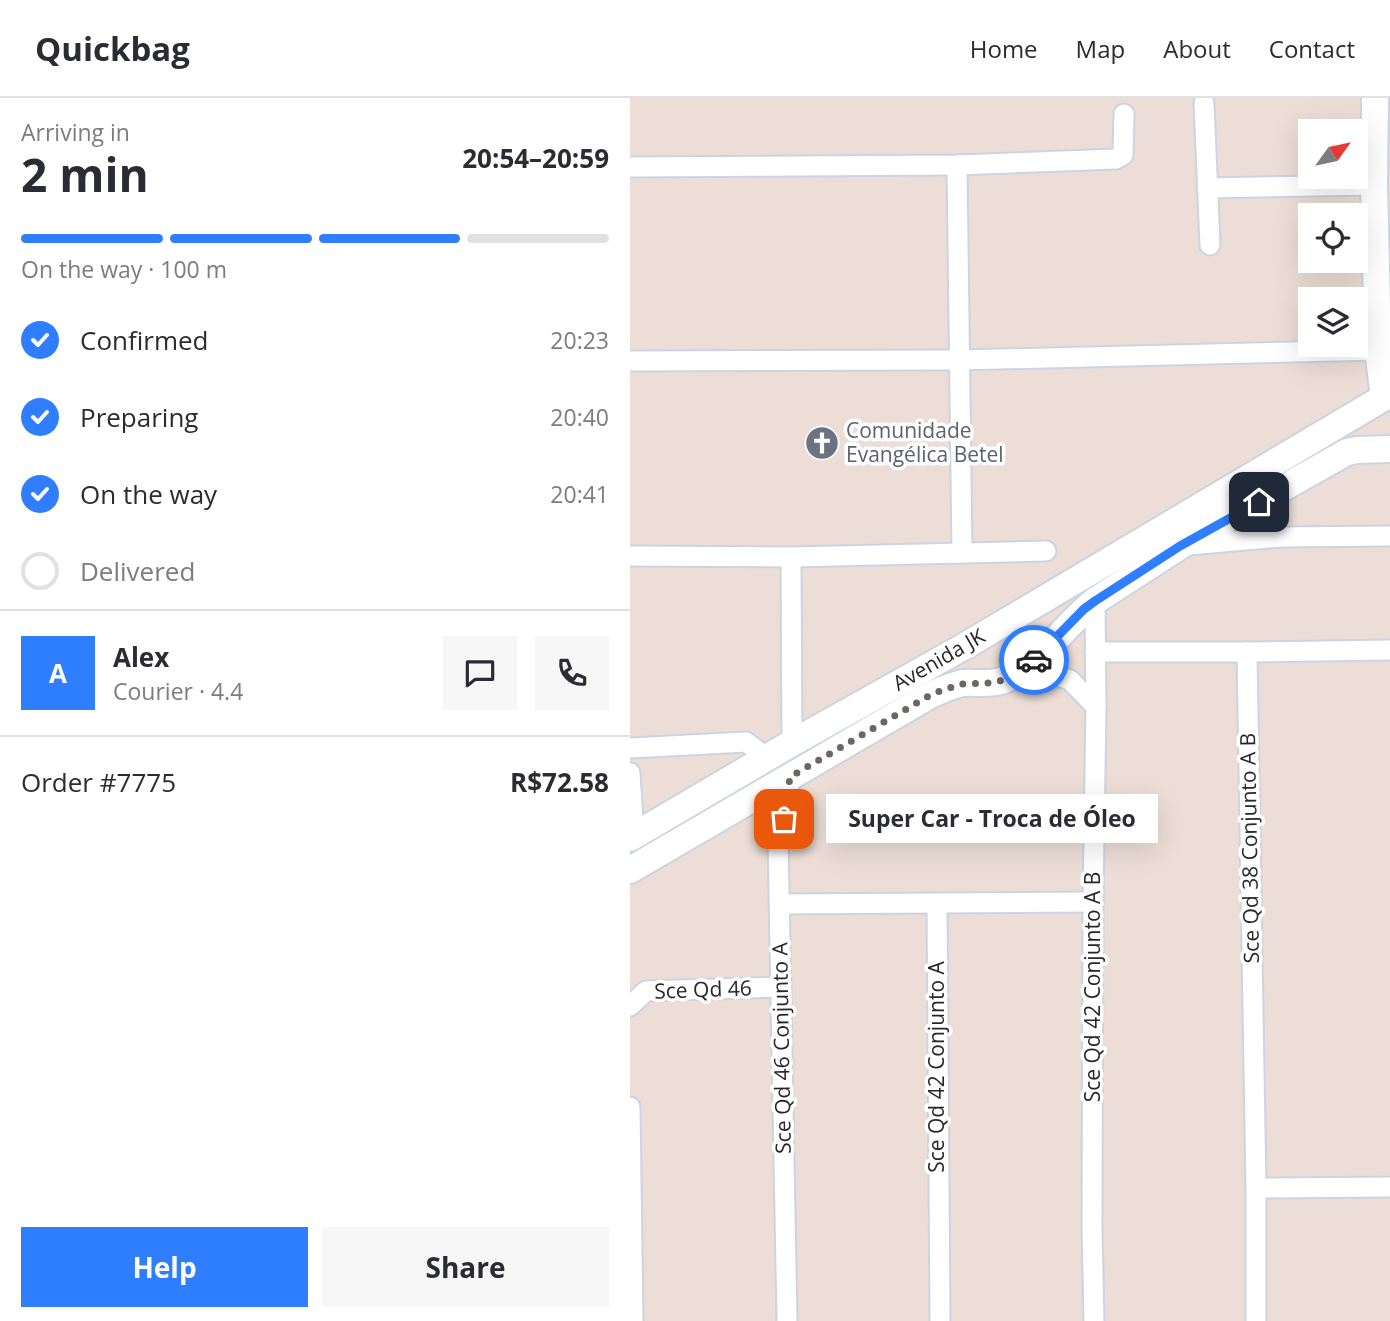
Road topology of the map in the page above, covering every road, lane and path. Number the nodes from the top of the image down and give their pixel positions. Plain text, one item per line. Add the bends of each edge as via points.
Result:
1 (1375, 98) edge
2 (1204, 103) dead end
3 (1124, 114) dead end
4 (957, 165) junction
5 (630, 167) edge
6 (1374, 185) junction
7 (1207, 188) junction
8 (1210, 245) dead end
9 (1378, 350) junction
10 (959, 360) junction
11 (630, 361) edge
12 (1380, 400) edge
13 (1388, 450) edge
14 (1259, 502) junction
15 (1390, 536) edge
16 (1281, 537) junction
17 (1180, 546) junction
18 (1046, 551) dead end
19 (962, 553) junction
20 (630, 556) edge
21 (791, 556) junction
22 (1095, 601) junction
23 (965, 646) junction
24 (1390, 650) edge
25 (1095, 652) junction
26 (1247, 652) junction
27 (1028, 666) junction
28 (978, 683) junction
29 (1096, 706) junction
30 (792, 743) junction
31 (630, 748) edge
32 (767, 758) junction
33 (630, 773) edge
34 (790, 777) junction
35 (751, 799) junction
36 (632, 837) edge
37 (779, 861) junction
38 (630, 870) edge
39 (1093, 902) junction
40 (780, 904) junction
41 (937, 904) junction
42 (781, 987) junction
43 (630, 1006) edge
44 (630, 1107) edge
45 (1390, 1187) edge
46 (1256, 1188) junction
47 (633, 1321) edge
48 (787, 1321) edge
49 (940, 1321) edge
50 (1094, 1321) edge
51 (1256, 1321) edge

1 - 6 main road
2 - 7 street
3 - 4 street via 1124,155 1116,159
4 - 5 street
4 - 10 street
6 - 7 street
6 - 9 main road
7 - 8 street
9 - 10 street
9 - 12 main road
10 - 11 street
10 - 19 street
12 - 13 main road via 1363,418 1373,443
12 - 23 main road, Avenida JK
13 - 14 main road, Avenida JK via 1347,453
14 - 16 street via 1258,515 1267,529
14 - 17 main road, Avenida JK
15 - 16 street
16 - 17 street
17 - 22 main road, Avenida JK
18 - 19 street
19 - 21 street
20 - 21 street
21 - 30 street
22 - 25 street, Sce Qd 42 Conjunto A B
22 - 27 main road, Avenida JK
23 - 28 main road via 963,666
23 - 30 main road, Avenida JK
24 - 26 street
25 - 26 street
25 - 29 street, Sce Qd 42 Conjunto A B
26 - 46 street, Sce Qd 38 Conjunto A B
27 - 28 main road, Avenida JK via 1000,681
27 - 29 street via 1070,680
28 - 34 main road, Avenida JK via 932,694
29 - 39 street, Sce Qd 42 Conjunto A B
30 - 32 main road, Avenida JK
31 - 32 street via 746,742
32 - 36 main road, Avenida JK
33 - 36 street
34 - 35 main road, Avenida JK
34 - 37 street, Sce Qd 46 Conjunto A
35 - 37 street, Sce Qd 46 Conjunto A via 766,808 776,825
35 - 38 main road, Avenida JK
37 - 40 street, Sce Qd 46 Conjunto A
39 - 41 street
39 - 50 street, Sce Qd 42 Conjunto A B
40 - 41 street
40 - 42 street, Sce Qd 46 Conjunto A
41 - 49 street, Sce Qd 42 Conjunto A
42 - 43 street, Sce Qd 46 via 646,991
42 - 48 street, Sce Qd 46 Conjunto A
44 - 47 street
45 - 46 street
46 - 51 street, Sce Qd 38 Conjunto A B

